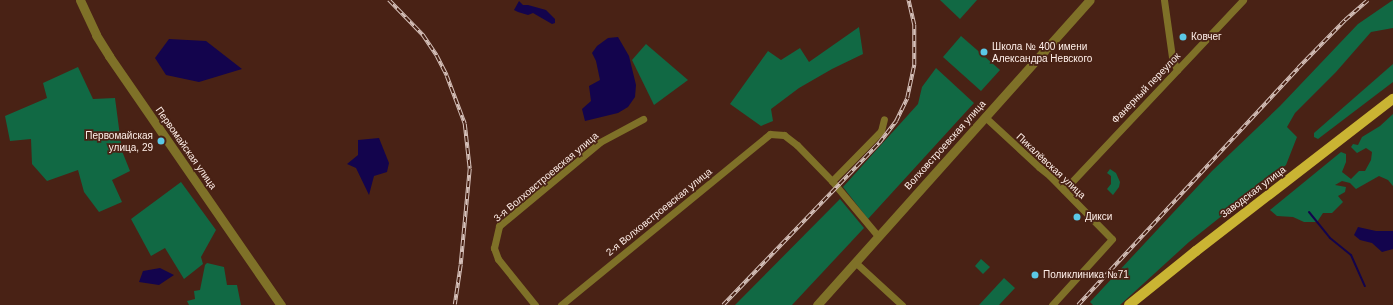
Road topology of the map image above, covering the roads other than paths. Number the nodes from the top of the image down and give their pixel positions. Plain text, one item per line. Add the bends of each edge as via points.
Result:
1 (80, 0) edge
2 (1090, 0) edge
3 (1164, 0) edge
4 (1243, 0) edge
5 (1177, 70) junction
6 (1393, 99) edge
7 (986, 117) junction
8 (643, 119) dead end
9 (884, 119) dead end
10 (832, 181) junction
11 (1064, 190) junction
12 (878, 236) junction
13 (855, 262) junction
14 (281, 305) edge
15 (535, 305) edge
16 (561, 305) edge
17 (816, 305) edge
18 (902, 305) edge
19 (1052, 305) edge
20 (1129, 305) edge

1 - 14 street, Первомайская улица via 108,56
2 - 7 street, Волховстроевская улица
3 - 5 street via 1172,57
4 - 5 street, Фанерный переулок
5 - 11 street, Фанерный переулок
6 - 20 main road, Заводская улица
7 - 11 street, Пикалёвская улица
7 - 12 street, Волховстроевская улица
8 - 15 street, 3-я Волховстроевская улица via 600,142 499,226 494,248 496,253
9 - 10 street via 881,131
10 - 12 street
10 - 16 street, 2-я Волховстроевская улица via 797,145 784,136 770,134
11 - 19 street, Пикалёвская улица via 1112,239
12 - 13 street, Волховстроевская улица
13 - 17 street, Волховстроевская улица
13 - 18 street

